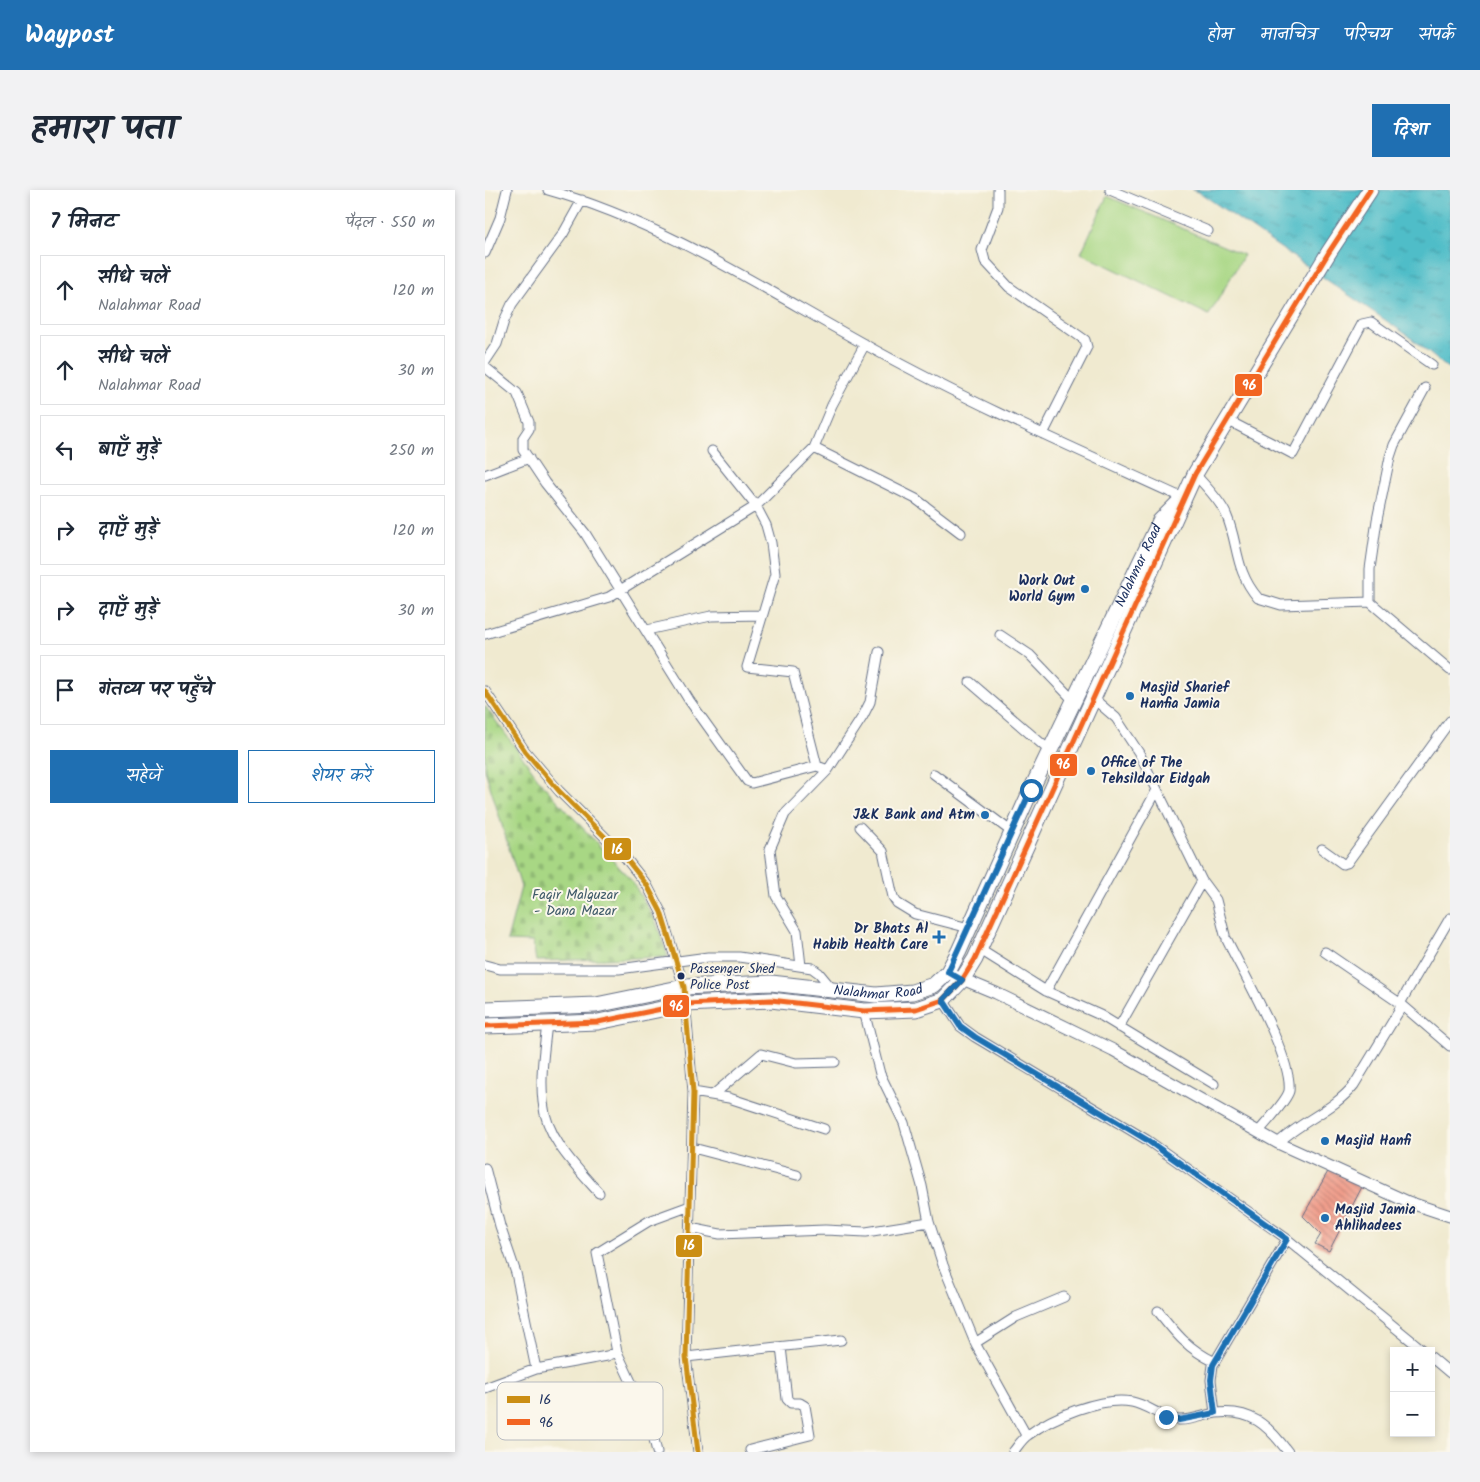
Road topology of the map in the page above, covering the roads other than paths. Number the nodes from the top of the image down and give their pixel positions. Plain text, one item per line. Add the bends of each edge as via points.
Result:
1 (507, 190) edge
2 (548, 190) edge
3 (998, 190) edge
4 (1110, 190) edge
5 (1370, 190) edge
6 (582, 200) junction
7 (1208, 231) dead end
8 (485, 253) edge
9 (865, 344) junction
10 (485, 362) edge
11 (1432, 365) dead end
12 (485, 367) edge
13 (1425, 388) dead end
14 (1227, 420) junction
15 (1043, 434) junction
16 (814, 448) junction
17 (712, 451) dead end
18 (529, 458) junction
19 (1195, 474) junction
20 (485, 475) edge
21 (1183, 498) junction
22 (756, 506) junction
23 (961, 533) dead end
24 (623, 590) junction
25 (1370, 602) junction
26 (761, 615) junction
27 (647, 630) junction
28 (485, 634) edge
29 (1000, 635) dead end
30 (879, 652) dead end
31 (1450, 670) edge
32 (970, 682) dead end
33 (485, 691) edge
34 (1094, 699) junction
35 (1074, 701) junction
36 (1450, 720) edge
37 (1050, 751) junction
38 (817, 766) junction
39 (828, 770) junction
40 (934, 774) dead end
41 (1157, 790) junction
42 (860, 827) dead end
43 (1012, 832) junction
44 (1322, 849) dead end
45 (1202, 881) junction
46 (1450, 918) edge
47 (969, 928) junction
48 (979, 948) junction
49 (1325, 952) dead end
50 (677, 962) junction
51 (485, 965) edge
52 (801, 966) junction
53 (948, 972) junction
54 (962, 980) junction
55 (684, 987) junction
56 (833, 990) junction
57 (1046, 991) junction
58 (943, 1000) junction
59 (686, 1004) junction
60 (1401, 1004) junction
61 (485, 1009) edge
62 (864, 1011) junction
63 (547, 1024) junction
64 (485, 1026) edge
65 (1119, 1027) junction
66 (1450, 1046) edge
67 (835, 1062) dead end
68 (1214, 1084) dead end
69 (693, 1092) junction
70 (713, 1095) junction
71 (824, 1128) dead end
72 (1259, 1131) junction
73 (1278, 1143) junction
74 (693, 1148) junction
75 (485, 1168) edge
76 (797, 1175) dead end
77 (599, 1193) dead end
78 (690, 1206) junction
79 (1450, 1216) edge
80 (929, 1222) junction
81 (690, 1228) junction
82 (1287, 1239) junction
83 (1064, 1297) dead end
84 (1158, 1311) dead end
85 (841, 1340) dead end
86 (975, 1343) junction
87 (781, 1347) junction
88 (1419, 1347) edge
89 (617, 1352) junction
90 (686, 1358) junction
91 (1435, 1360) edge
92 (1215, 1362) junction
93 (536, 1369) junction
94 (1450, 1373) edge
95 (501, 1382) edge
96 (631, 1382) edge
97 (497, 1384) edge
98 (485, 1388) edge
99 (1215, 1413) junction
100 (1026, 1435) junction
101 (750, 1450) dead end
102 (698, 1452) edge
103 (1013, 1452) edge
104 (1288, 1452) edge

1 - 8 street via 500,218
2 - 6 street
3 - 15 street via 998,207 982,250 985,261 1009,287 1085,340 1087,347
4 - 7 street
5 - 14 main road
6 - 9 street via 689,245
6 - 10 street via 563,234 512,304 497,344
9 - 15 street
9 - 16 street
11 - 14 street via 1371,322 1362,324 1293,454
12 - 18 street via 511,386 523,404 530,426 522,444
13 - 25 street via 1393,445 1377,520
14 - 19 main road
15 - 21 street
16 - 22 street
16 - 23 street via 916,499
17 - 22 street
18 - 20 street
18 - 24 street
19 - 21 main road
19 - 25 street via 1223,507 1239,568 1258,598 1281,605
21 - 34 main road, Nalahmar Road
21 - 35 main road, Nalahmar Road via 1160,521
22 - 24 street
22 - 26 street via 766,526 774,568
24 - 27 street
24 - 28 street via 595,602
25 - 31 street
26 - 27 street via 711,616
26 - 38 street via 747,667 793,672
27 - 38 street via 689,700 747,781 752,783
29 - 35 street via 1030,655
30 - 39 street via 870,702
32 - 37 street
33 - 50 street via 547,778 624,856 647,885 661,912
34 - 41 street via 1116,718 1139,753
34 - 48 main road, Nalahmar Road
35 - 37 main road, Nalahmar Road
36 - 44 street via 1347,863 1343,864
37 - 43 main road, Nalahmar Road
38 - 39 street
39 - 52 street via 785,814 770,849 776,896 797,931
40 - 43 street
41 - 45 street
41 - 57 street
42 - 47 street via 883,851 897,904 915,914
43 - 47 main road, Nalahmar Road
45 - 65 street
45 - 72 street via 1216,900 1226,938 1280,1048 1288,1094
46 - 60 street
47 - 53 main road, Nalahmar Road
48 - 54 main road, Nalahmar Road
48 - 57 street
49 - 60 street
50 - 51 street via 619,969 525,969
50 - 52 street via 739,957
50 - 55 street
52 - 56 street via 819,973
53 - 54 street
53 - 56 main road, Nalahmar Road via 934,985 912,992 876,995
54 - 58 main road, Nalahmar Road
54 - 72 street via 996,993 1113,1050
55 - 56 main road, Nalahmar Road via 771,983
55 - 59 street
55 - 61 main road, Nalahmar Road via 596,1004
57 - 65 street
58 - 62 main road, Nalahmar Road via 916,1009
58 - 82 street via 960,1026 975,1037 1147,1140
59 - 62 main road, Nalahmar Road via 771,1000
59 - 63 main road, Nalahmar Road via 598,1022
59 - 69 street
60 - 66 street
60 - 73 street via 1347,1094
62 - 80 street via 880,1074 904,1123
63 - 64 main road, Nalahmar Road
63 - 77 street via 543,1104 552,1131 565,1153
65 - 68 street
67 - 70 street via 785,1062 761,1054
69 - 70 street
69 - 74 street
70 - 71 street
72 - 73 street
73 - 79 street via 1408,1202
74 - 76 street
74 - 78 street
75 - 93 street via 516,1273
78 - 81 street
78 - 89 street via 649,1221 597,1253
80 - 81 street via 866,1232 825,1230 720,1234
80 - 86 street
81 - 90 street
82 - 88 street
82 - 92 street
83 - 86 street via 1015,1317
84 - 92 street via 1196,1354
85 - 87 street
86 - 100 street
87 - 90 street
87 - 101 street via 787,1399 805,1406 810,1435
89 - 93 street
89 - 96 street
90 - 102 street
91 - 94 street
92 - 99 street via 1211,1380
93 - 95 street
97 - 98 street
99 - 100 street via 1179,1420 1137,1403 1118,1401 1072,1410
99 - 104 street via 1247,1414 1258,1420
100 - 103 street

